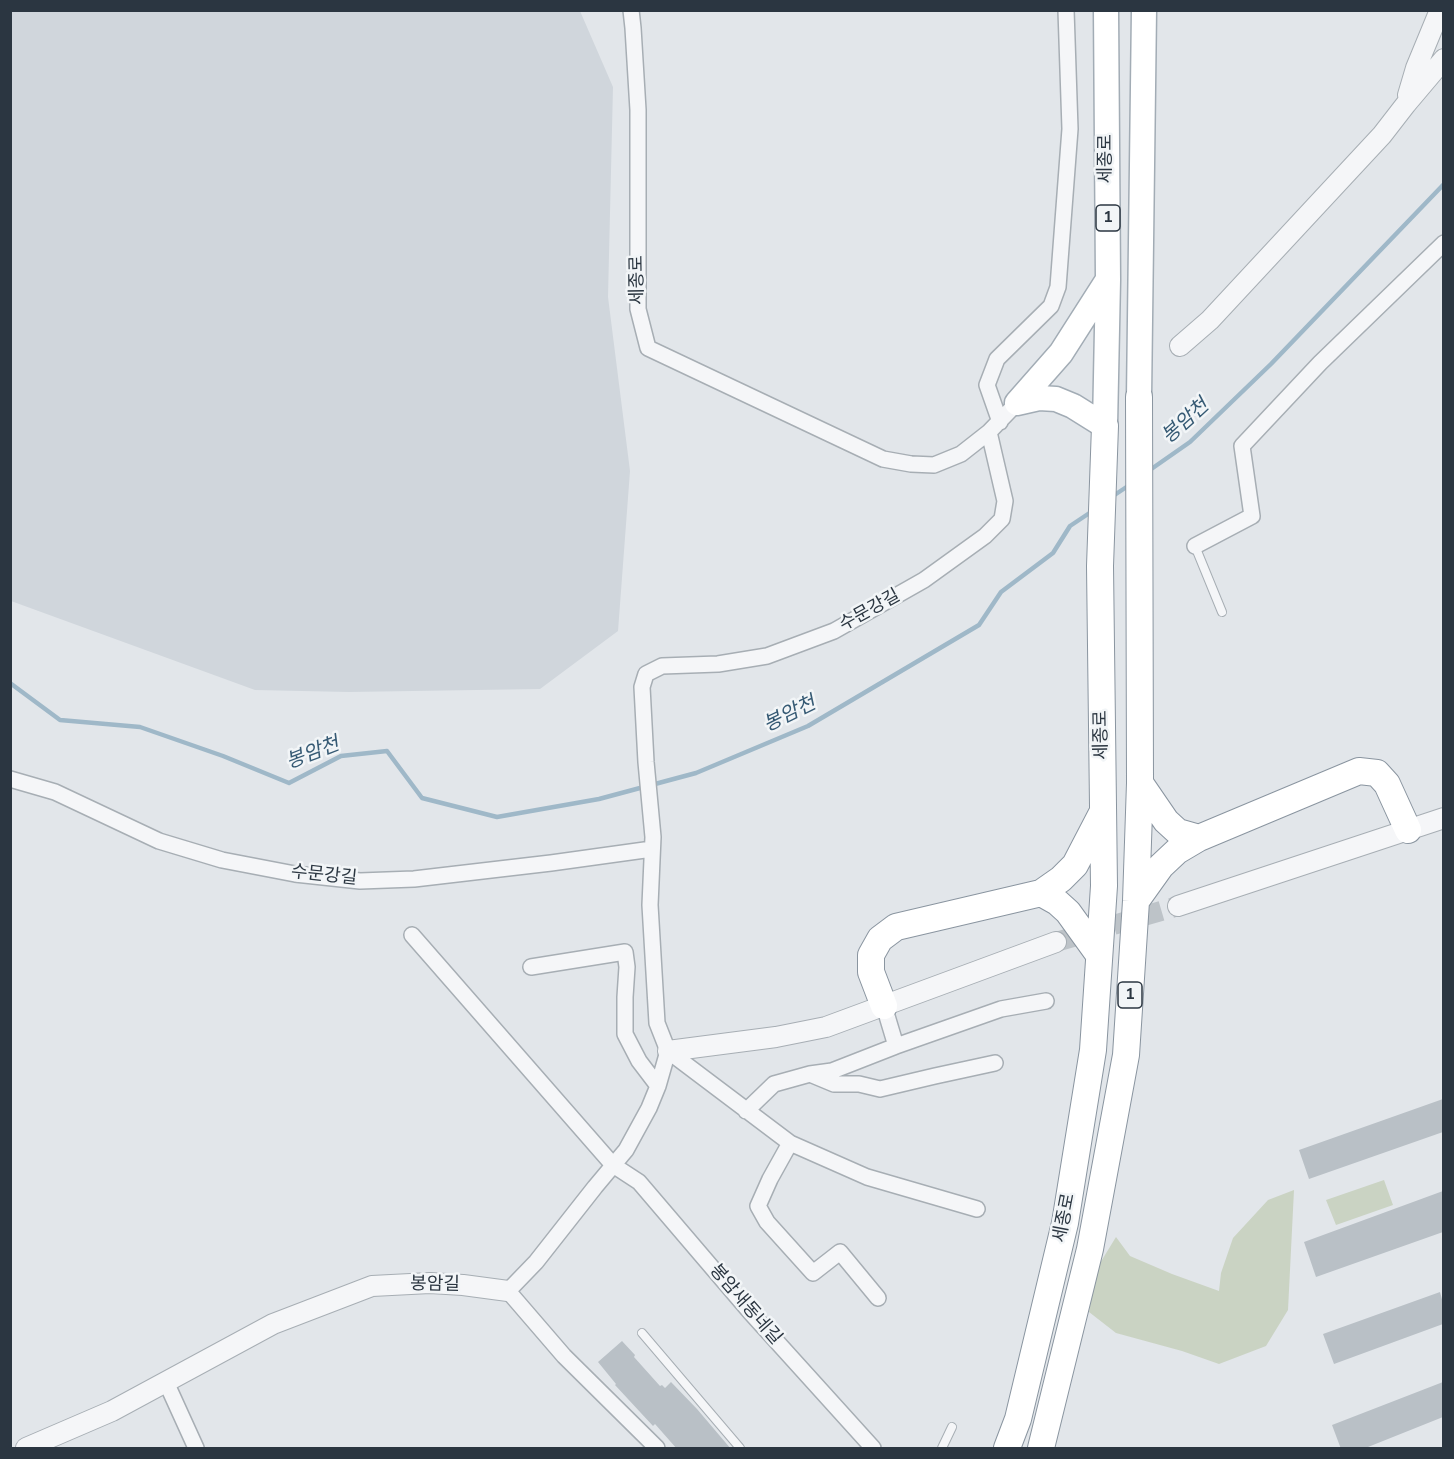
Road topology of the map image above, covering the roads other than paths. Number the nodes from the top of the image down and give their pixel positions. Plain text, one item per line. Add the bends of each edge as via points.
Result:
1 (630, 10) edge
2 (1066, 10) edge
3 (1106, 10) edge
4 (1144, 10) edge
5 (1440, 10) edge
6 (1443, 59) edge
7 (1406, 104) junction
8 (1443, 243) edge
9 (1108, 280) junction
10 (1180, 346) dead end
11 (1139, 397) joint
12 (1017, 403) junction
13 (1105, 426) junction
14 (995, 427) junction
15 (1195, 546) joint
16 (1222, 612) dead end
17 (10, 779) edge
18 (1140, 783) junction
19 (1103, 813) junction
20 (1443, 818) edge
21 (1408, 830) junction
22 (1198, 838) junction
23 (652, 843) junction
24 (1041, 893) junction
25 (1136, 901) junction
26 (1178, 906) tunnel mouth
27 (412, 935) dead end
28 (1056, 942) tunnel mouth
29 (1099, 955) junction
30 (531, 968) dead end
31 (1046, 1001) dead end
32 (884, 1006) junction
33 (896, 1046) junction
34 (669, 1051) junction
35 (995, 1063) dead end
36 (810, 1074) junction
37 (658, 1086) junction
38 (746, 1111) junction
39 (790, 1143) junction
40 (614, 1165) junction
41 (977, 1209) dead end
42 (508, 1291) junction
43 (878, 1298) dead end
44 (642, 1333) dead end
45 (166, 1382) junction
46 (952, 1427) dead end
47 (26, 1449) edge
48 (196, 1449) edge
49 (657, 1449) edge
50 (740, 1449) edge
51 (873, 1449) edge
52 (942, 1449) edge
53 (1007, 1449) edge
54 (1041, 1449) edge

1 - 14 street, 세종로 via 638,110 638,309 648,348 883,459 934,465 962,454
2 - 14 street, 수문강길 via 1070,129 1058,287 1051,306 997,359 987,385
3 - 9 main road, 세종로 / 1
4 - 11 main road, 세종로 / 1
5 - 7 street
6 - 7 street
7 - 10 street via 1382,135 1210,320
8 - 15 street via 1242,446 1252,516
9 - 12 main road via 1061,352
9 - 13 main road, 세종로 / 1
11 - 18 highway, 세종로 / 1
12 - 13 main road via 1056,399
12 - 14 street, 세종로
13 - 19 highway, 세종로 / 1 via 1100,566
14 - 23 street, 수문강길 via 1005,501 1002,519 924,580 834,631 767,656 718,664 662,666 646,674 642,687
15 - 16 lane
17 - 23 street, 수문강길 via 55,792 159,841 222,860 295,874 360,880 414,879 551,864
18 - 22 highway via 1178,832
18 - 25 highway, 세종로 / 1
19 - 24 highway via 1075,866
19 - 29 highway, 세종로 / 1 via 1104,886
20 - 21 street
21 - 22 highway via 1388,784 1377,773 1359,771
21 - 26 street
22 - 25 highway via 1161,866
23 - 34 street via 650,905 657,1023
24 - 29 highway via 1068,912
24 - 32 highway via 896,927 879,939 872,954 871,972
25 - 54 highway, 세종로 / 1 via 1126,1055 1090,1249
27 - 40 street, 봉암새동네길
28 - 32 street
29 - 53 highway, 세종로 / 1 via 1093,1050 1065,1223 1018,1419
30 - 37 street via 625,952 625,1034
31 - 33 street via 1001,1009
32 - 33 street
32 - 34 street via 826,1027
33 - 36 street via 832,1071
34 - 37 street
34 - 38 street
35 - 36 street via 880,1089 834,1084
36 - 38 street via 774,1084
37 - 40 street via 626,1150
38 - 39 street
39 - 41 street via 867,1177
39 - 43 street via 758,1206 767,1222 813,1272 840,1252
40 - 42 street
40 - 51 street, 봉암새동네길 via 639,1182
42 - 45 street, 봉암길 via 430,1283 372,1286 273,1324
42 - 49 street via 564,1356
44 - 50 lane
45 - 47 street, 봉암길
45 - 48 street
46 - 52 lane

